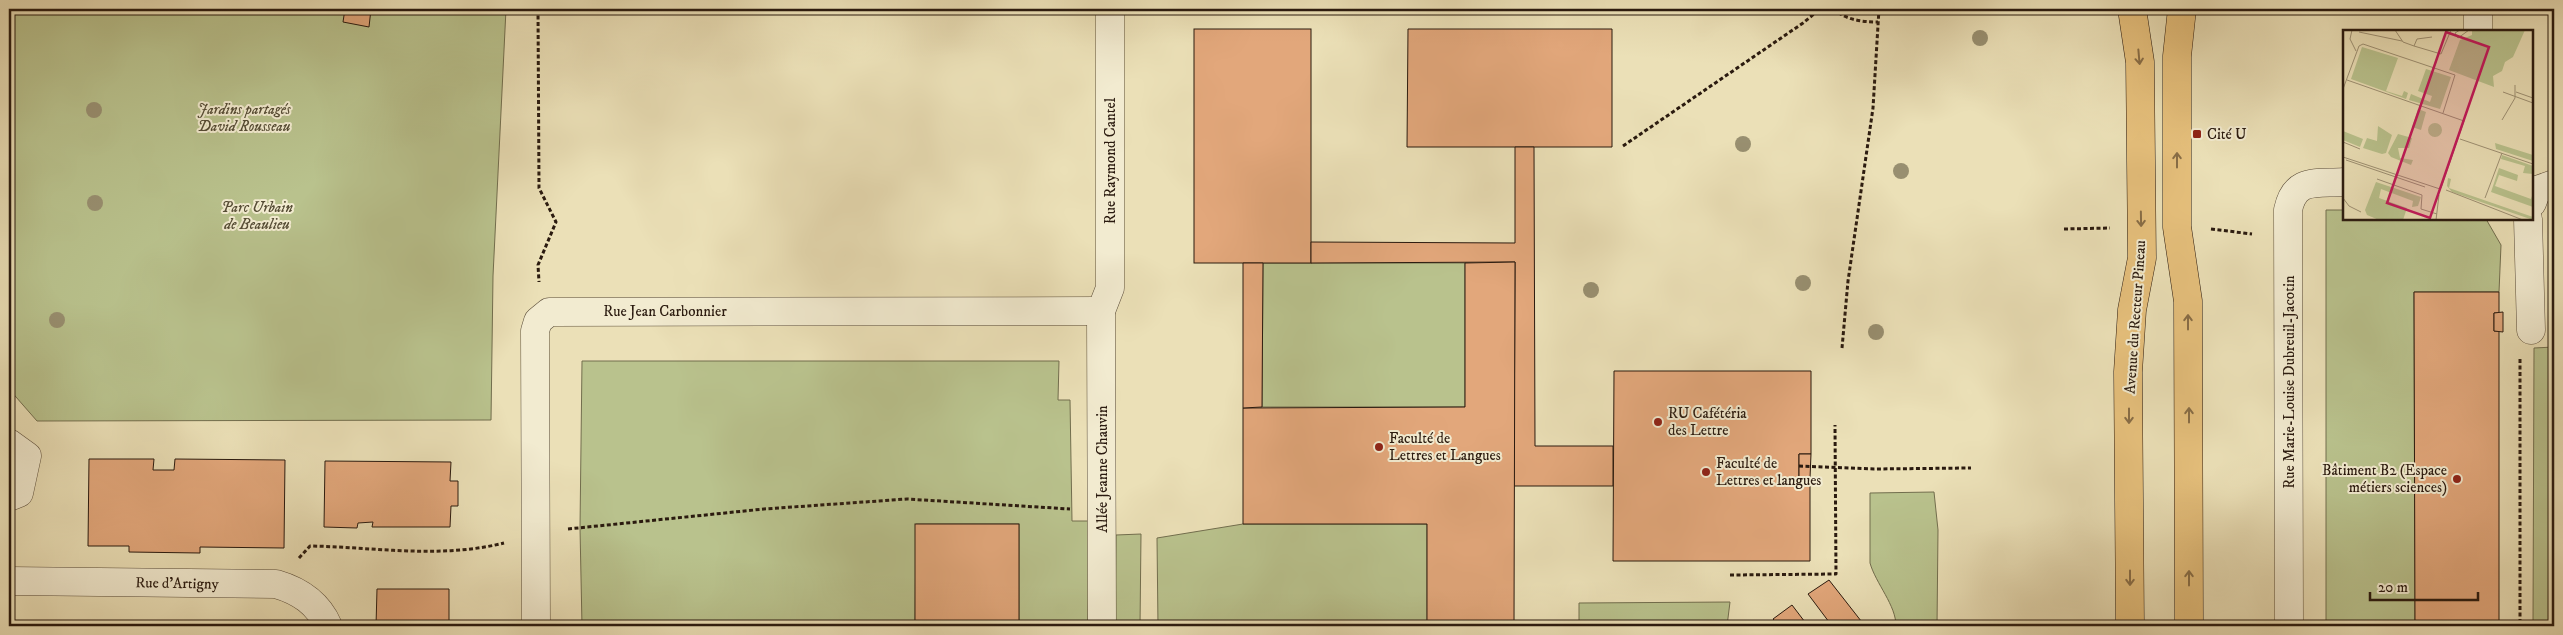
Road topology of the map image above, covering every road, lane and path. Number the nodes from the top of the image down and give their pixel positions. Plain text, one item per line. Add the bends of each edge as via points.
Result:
1 (538, 9) edge
2 (1110, 9) edge
3 (1820, 9) edge
4 (1833, 9) edge
5 (1878, 9) edge
6 (2132, 9) edge
7 (2182, 9) edge
8 (2478, 9) edge
9 (1878, 22) junction
10 (2478, 30) edge
11 (1623, 146) dead end
12 (2343, 182) edge
13 (2554, 184) edge
14 (2533, 201) edge
15 (2528, 220) edge
16 (1101, 311) junction
17 (541, 318) junction
18 (2531, 330) joint
19 (1842, 348) dead end
20 (1835, 425) dead end
21 (9, 443) edge
22 (1800, 466) dead end
23 (1835, 466) junction
24 (1971, 468) dead end
25 (9, 497) edge
26 (1103, 506) junction
27 (536, 534) junction
28 (1730, 575) dead end
29 (9, 581) edge
30 (276, 584) junction
31 (328, 626) edge
32 (536, 626) edge
33 (1102, 626) edge
34 (2130, 626) edge
35 (2189, 626) edge
36 (2290, 626) edge
37 (2520, 626) edge

1 - 17 path via 539,188 556,222 538,265
2 - 16 street, Rue Raymond Cantel via 1110,288
3 - 11 path
4 - 9 path via 1848,19
5 - 9 path
6 -> 34 main road, Avenue du Recteur Pineau via 2140,62 2142,258 2132,310 2128,372
35 -> 7 main road via 2188,301 2177,227 2176,56
8 - 10 street
9 - 19 path via 1873,108 1848,281
12 - 36 street, Rue Marie-Louise Dubreuil-Jacotin via 2306,185 2296,189 2288,210
13 - 14 street via 2537,190
15 - 18 street
16 - 17 street, Rue Jean Carbonnier via 564,311 549,312
16 - 26 street, Allée Jeanne Chauvin
17 - 27 street via 535,331
18 - 37 path via 2520,347
20 - 23 path
21 - 25 street via 27,456 19,493
22 - 23 path
23 - 24 path
23 - 28 path via 1836,574
26 - 27 path via 1072,509 907,499 754,510
26 - 33 street, Allée Jeanne Chauvin
27 - 30 path via 484,548 424,553 310,546
27 - 32 street
29 - 30 street, Rue d'Artigny
30 - 31 street, Rue d'Artigny via 290,588 314,604

